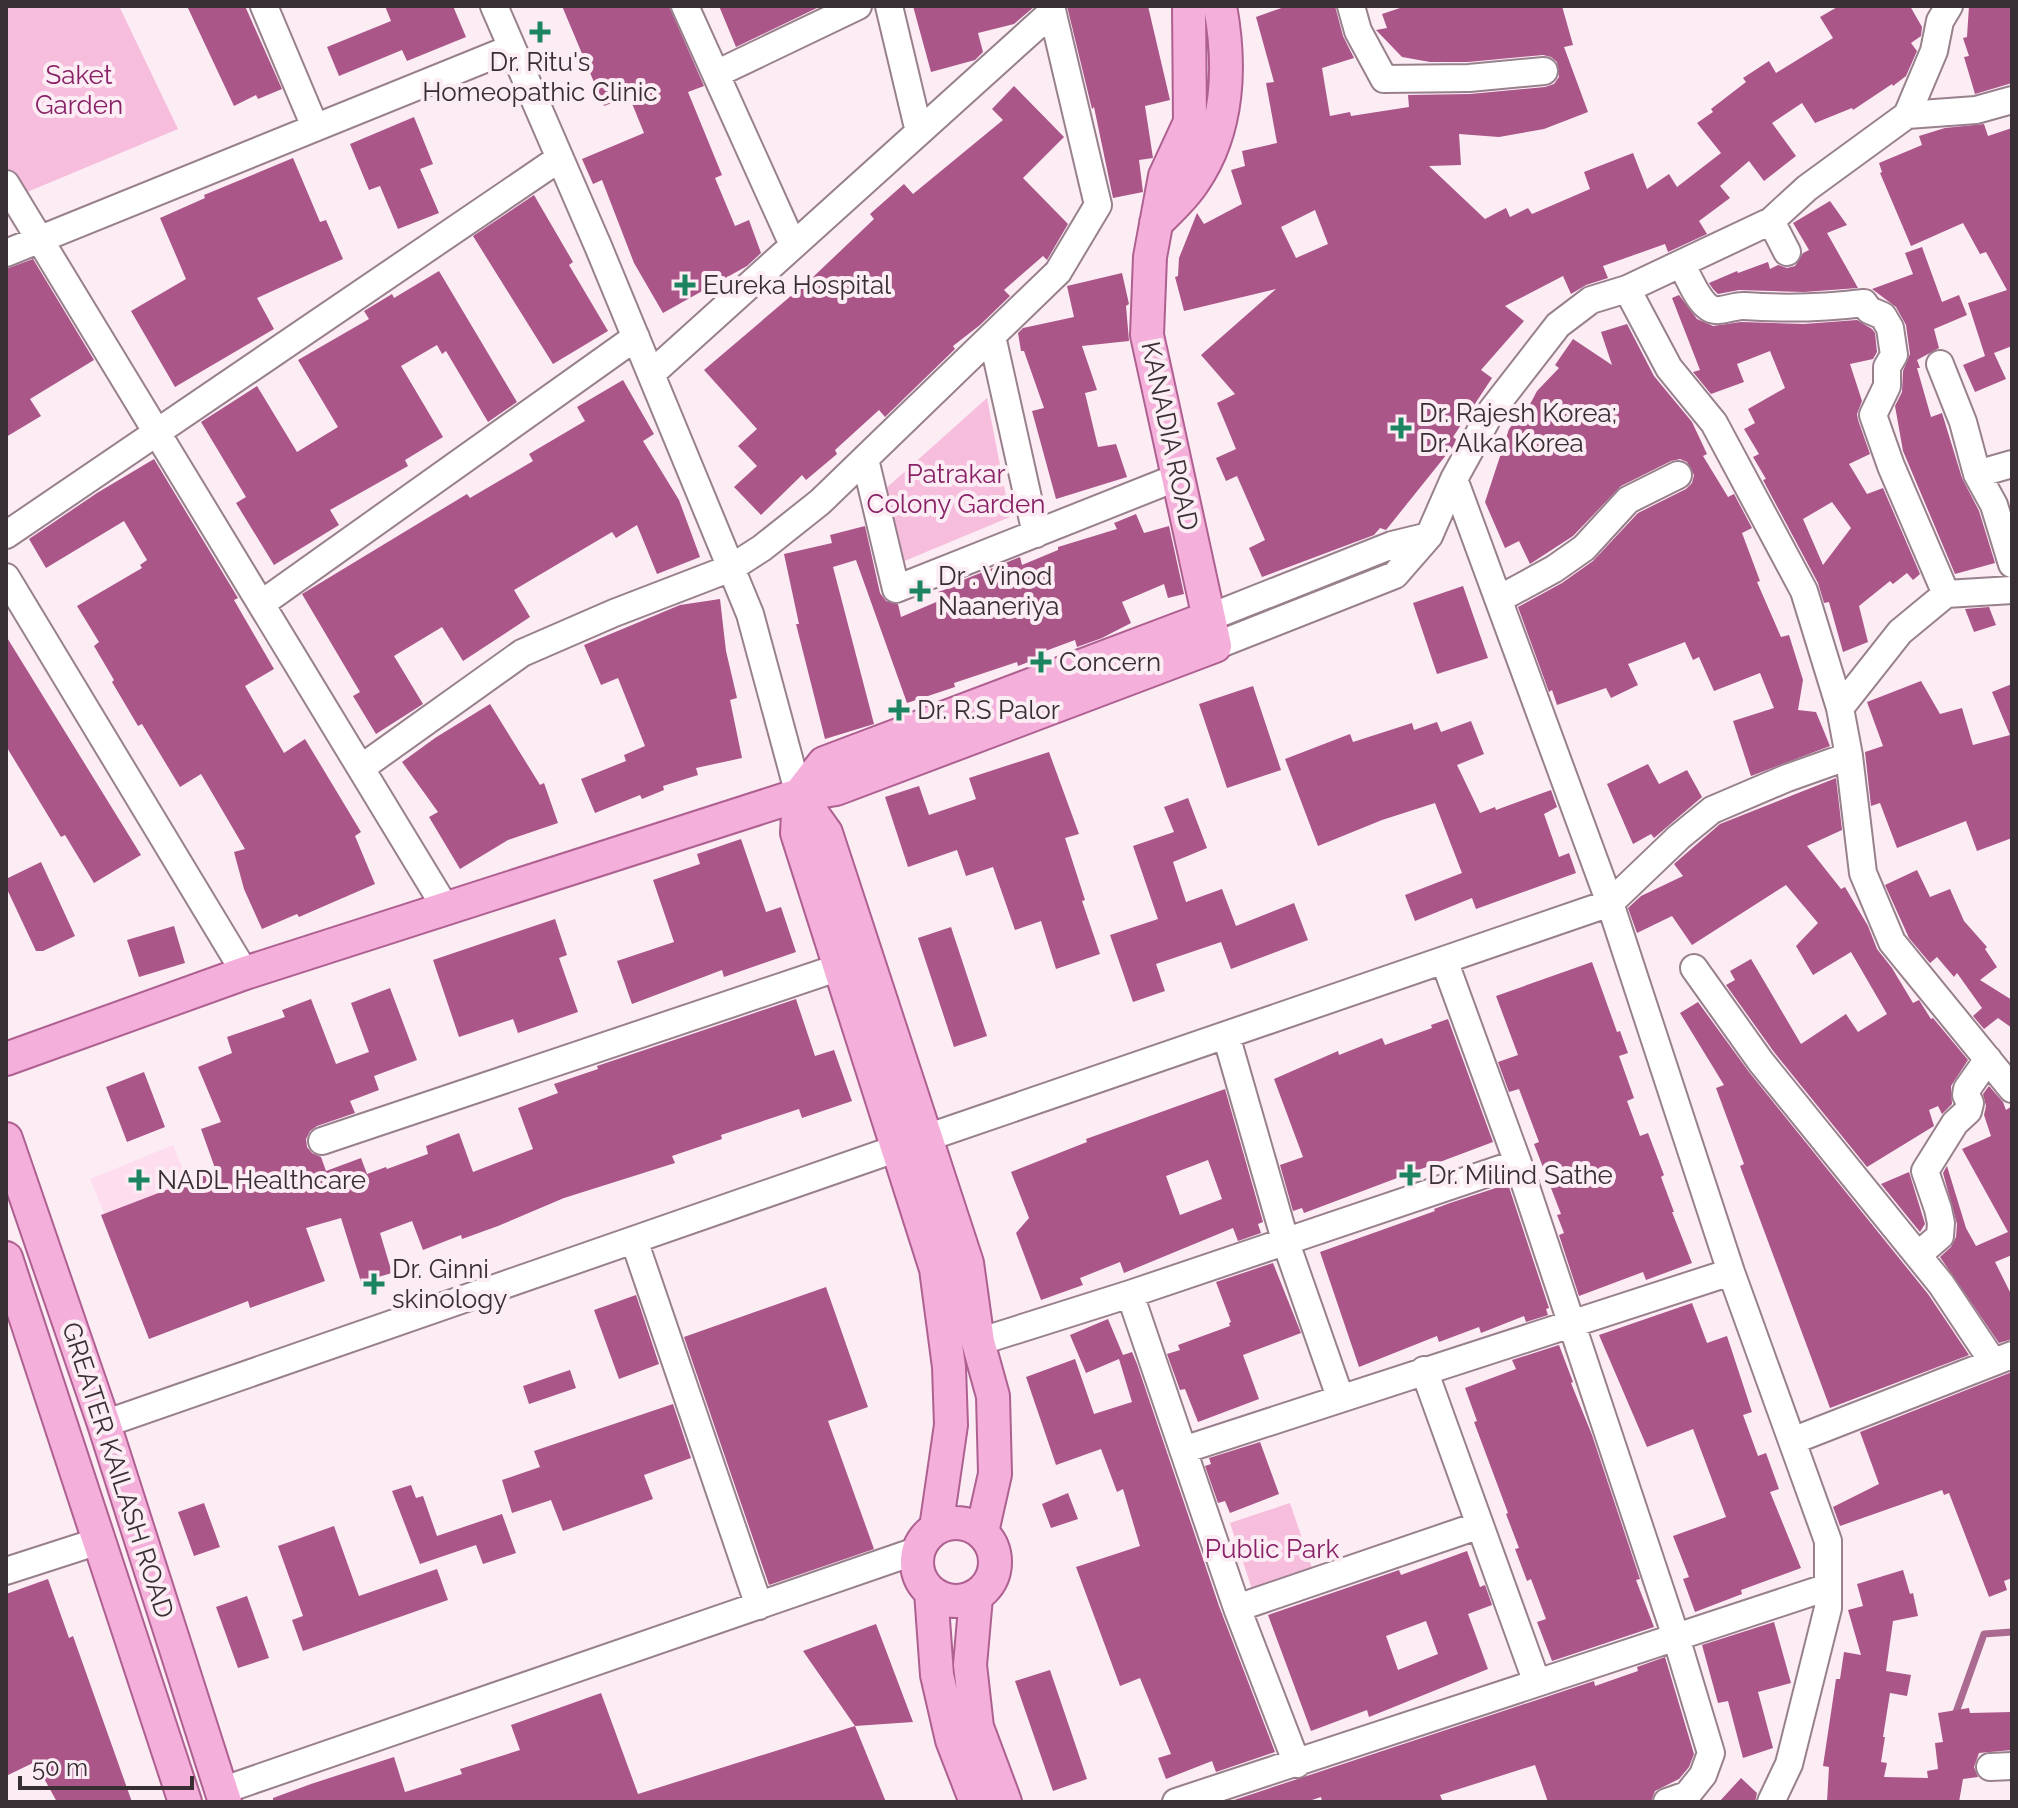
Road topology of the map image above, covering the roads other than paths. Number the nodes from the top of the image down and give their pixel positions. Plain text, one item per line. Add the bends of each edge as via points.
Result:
1 (264, 6) edge
2 (494, 6) edge
3 (685, 6) edge
4 (858, 6) edge
5 (889, 6) edge
6 (1189, 6) edge
7 (1220, 6) edge
8 (1351, 6) edge
9 (1051, 9) edge
10 (1939, 11) edge
11 (512, 48) junction
12 (1544, 71) dead end
13 (716, 74) junction
14 (2012, 100) edge
15 (1907, 115) junction
16 (315, 127) junction
17 (919, 132) junction
18 (560, 158) junction
19 (6, 184) edge
20 (1771, 221) junction
21 (1156, 223) junction
22 (38, 239) junction
23 (793, 245) junction
24 (1787, 252) dead end
25 (6, 253) edge
26 (1681, 264) junction
27 (1627, 289) junction
28 (992, 336) junction
29 (636, 337) junction
30 (1940, 364) dead end
31 (651, 374) junction
32 (156, 432) junction
33 (865, 459) junction
34 (2012, 464) edge
35 (1977, 474) junction
36 (1678, 475) dead end
37 (1178, 477) junction
38 (1454, 479) junction
39 (1036, 534) junction
40 (6, 535) edge
41 (2012, 564) edge
42 (731, 568) junction
43 (6, 577) edge
44 (2012, 590) edge
45 (1946, 594) junction
46 (1499, 599) junction
47 (261, 604) junction
48 (1212, 632) junction
49 (1840, 708) junction
50 (1849, 756) junction
51 (361, 768) junction
52 (799, 795) junction
53 (1610, 903) junction
54 (445, 907) junction
55 (1444, 960) junction
56 (840, 967) junction
57 (1694, 968) dead end
58 (245, 973) junction
59 (1226, 1035) junction
60 (6, 1059) edge
61 (1988, 1059) junction
62 (2012, 1089) edge
63 (322, 1141) dead end
64 (912, 1143) junction
65 (9, 1158) edge
66 (1518, 1163) junction
67 (634, 1240) junction
68 (1285, 1240) junction
69 (1918, 1255) junction
70 (6, 1258) edge
71 (1731, 1272) junction
72 (1130, 1294) junction
73 (6, 1306) edge
74 (1572, 1323) junction
75 (978, 1342) junction
76 (37, 1353) junction
77 (2003, 1358) edge
78 (1424, 1370) junction
79 (1340, 1397) junction
80 (104, 1424) junction
81 (1792, 1441) junction
82 (1183, 1450) junction
83 (1480, 1525) junction
84 (982, 1532) junction
85 (927, 1539) junction
86 (99, 1541) junction
87 (6, 1571) edge
88 (1828, 1587) junction
89 (931, 1592) junction
90 (976, 1597) junction
91 (759, 1606) junction
92 (1237, 1608) junction
93 (1676, 1637) junction
94 (1537, 1683) junction
95 (1297, 1764) junction
96 (223, 1796) edge
97 (185, 1802) edge
98 (976, 1802) edge
99 (1005, 1802) edge
100 (1176, 1802) edge
101 (1667, 1802) edge
102 (1771, 1802) edge

1 - 16 street
2 - 11 street
3 - 13 street
4 - 13 street
5 - 17 street
6 - 21 main road, KANADIA ROAD via 1190,122 1165,176
7 - 21 main road via 1228,68 1217,137 1194,182
8 - 12 street via 1384,79
9 - 17 street
9 - 28 street via 1098,205 1058,272
10 - 15 street via 1934,51
11 - 16 street
11 - 18 street
13 - 23 street
14 - 15 street via 1976,110
15 - 20 street
16 - 22 street
17 - 23 street
18 - 29 street
18 - 32 street
19 - 22 street
20 - 24 street
20 - 26 street
21 - 37 main road, KANADIA ROAD via 1147,335
22 - 25 street
22 - 32 street
23 - 31 street
26 - 27 street
26 - 45 street via 1700,297 1716,311 1864,303 1883,316 1894,355 1873,415
27 - 38 street via 1591,300 1558,325 1492,410
27 - 49 street via 1669,368 1714,423 1804,591
28 - 33 street
28 - 39 street
29 - 31 street
29 - 47 street
30 - 35 street
31 - 42 street
32 - 40 street
32 - 47 street
33 - 39 street via 896,589
33 - 42 street via 820,502
34 - 35 street
35 - 41 street via 1994,505
36 - 46 street via 1628,500 1584,548
37 - 39 street
37 - 48 main road, KANADIA ROAD
38 - 46 street
38 - 48 street via 1429,536 1395,575
42 - 51 street via 522,653
42 - 52 street via 750,614
43 - 58 street
44 - 45 street
45 - 49 street via 1900,632
46 - 53 street
47 - 51 street
48 - 52 main road via 836,789
49 - 50 street
50 - 53 street via 1712,810
50 - 61 street via 1863,873 1892,942
51 - 54 street
52 - 54 main road
52 - 56 main road via 797,833
52 - 64 main road via 826,833
53 - 55 street
53 - 71 street
54 - 58 main road
55 - 59 street
55 - 66 street
56 - 63 street
56 - 64 main road
57 - 69 street via 1761,1062
58 - 60 main road
59 - 64 street
59 - 68 street
61 - 62 street
61 - 69 street via 1967,1089 1968,1111 1925,1171 1940,1236
64 - 67 street
64 - 75 main road via 967,1263
64 - 85 main road via 949,1367 951,1425
65 - 80 main road, GREATER KAILASH ROAD
66 - 68 street
66 - 74 street
67 - 80 street
67 - 91 street
68 - 72 street
68 - 79 street
69 - 77 street
70 - 76 main road, GREATER KAILASH ROAD
71 - 74 street
71 - 81 street
72 - 75 street
72 - 82 street
73 - 76 main road
74 - 78 street
74 - 93 street
75 - 84 main road via 993,1396 995,1474
76 - 86 main road, GREATER KAILASH ROAD
77 - 81 street
78 - 79 street
78 - 83 street
79 - 82 street
80 - 96 main road, GREATER KAILASH ROAD
81 - 88 street via 1828,1541
82 - 92 street
83 - 92 street
83 - 94 street
84 - 85 main road via 953,1522
84 - 90 main road via 996,1559 994,1575
85 - 89 main road via 917,1565
85 - 91 street
86 - 87 street
86 - 97 main road, GREATER KAILASH ROAD
88 - 93 street
88 - 102 street via 1828,1608 1789,1764
89 - 90 main road via 959,1602
89 - 98 main road via 937,1675 952,1740
90 - 99 main road via 970,1665 977,1727
91 - 96 street
92 - 95 street
93 - 94 street
93 - 101 street via 1711,1753 1687,1795
94 - 95 street
95 - 100 street

